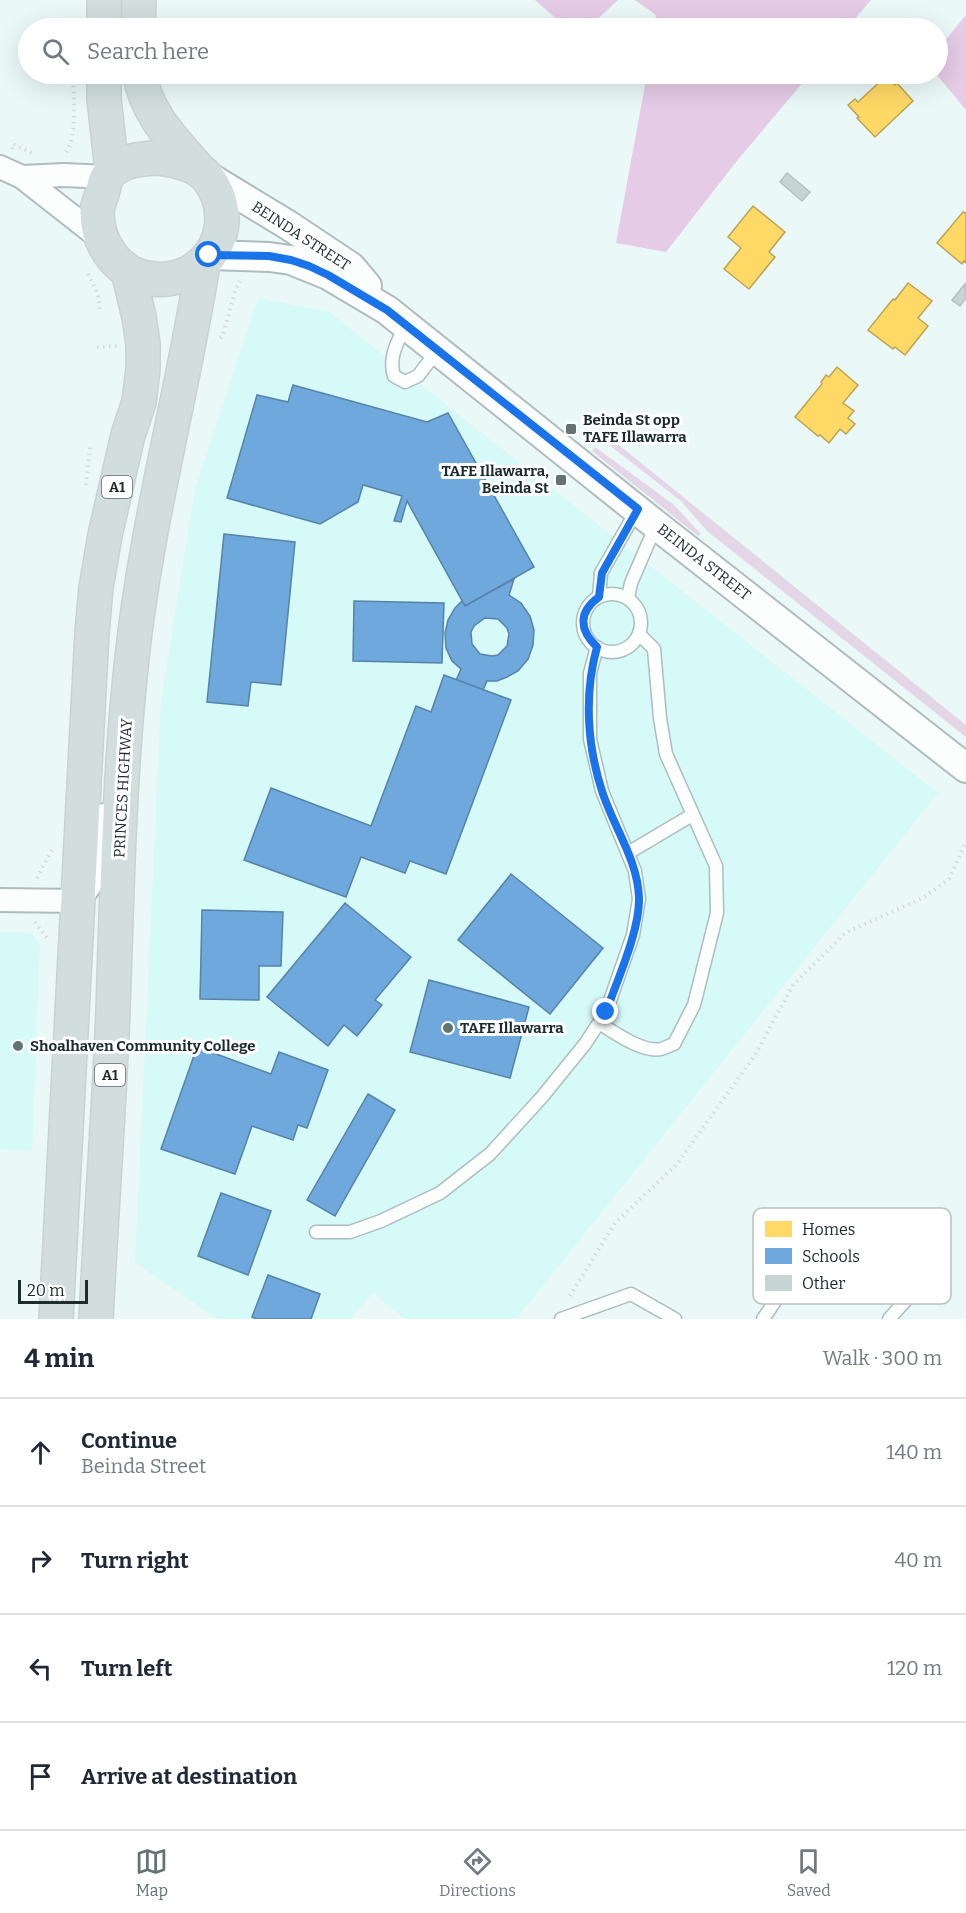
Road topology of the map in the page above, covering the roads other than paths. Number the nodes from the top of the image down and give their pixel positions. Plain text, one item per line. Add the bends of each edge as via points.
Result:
1 (104, 0) edge
2 (139, 0) edge
3 (104, 18) edge
4 (138, 18) edge
5 (104, 84) edge
6 (142, 84) edge
7 (0, 167) edge
8 (202, 172) junction
9 (110, 174) junction
10 (22, 177) junction
11 (92, 252) junction
12 (206, 260) junction
13 (128, 272) junction
14 (397, 317) junction
15 (438, 350) junction
16 (647, 517) junction
17 (599, 597) junction
18 (628, 598) junction
19 (639, 634) junction
20 (597, 647) junction
21 (128, 696) junction
22 (966, 768) edge
23 (692, 815) junction
24 (628, 853) junction
25 (0, 900) edge
26 (77, 901) junction
27 (599, 1023) junction
28 (316, 1232) dead end
29 (773, 1304) edge
30 (902, 1304) edge
31 (56, 1319) edge
32 (96, 1319) edge
33 (561, 1319) edge
34 (675, 1319) edge
35 (763, 1319) edge
36 (889, 1319) edge

1 - 3 highway
2 - 4 highway
5 - 9 highway, A1
6 - 8 highway, A1 via 154,115
7 - 10 street
8 - 9 highway via 177,160 156,158 134,160
8 - 12 highway, A1 via 214,186 222,206 218,240
8 - 14 street, BEINDA STREET via 351,267
9 - 10 street
9 - 11 highway, A1 via 97,211
10 - 11 street
11 - 13 highway, A1 via 112,257
12 - 13 highway via 190,273 174,278 152,279
12 - 14 street, BEINDA STREET via 269,256 291,260 328,275
12 - 21 highway, PRINCES HIGHWAY / A1 via 145,560
13 - 26 highway, A1 via 139,317 143,369 139,402 128,435 96,588
14 - 15 street, BEINDA STREET
14 - 15 lane via 390,366 394,376 405,382 418,376
15 - 16 street, BEINDA STREET
16 - 17 lane via 602,573
16 - 18 lane
16 - 22 street, BEINDA STREET
17 - 18 lane via 614,594
17 - 20 lane via 585,612 583,622 589,640
18 - 19 lane via 640,614
19 - 20 lane via 626,648 606,651
19 - 23 lane via 654,649 666,754
20 - 24 lane via 590,673 590,739 602,791
21 - 26 street via 105,790 97,872 89,890
21 - 32 highway, PRINCES HIGHWAY / A1
23 - 24 lane
23 - 27 lane via 716,866 717,913 694,1005 674,1044 659,1050 623,1038
24 - 27 lane via 638,908 633,935
25 - 26 street
26 - 31 highway, A1
27 - 28 lane via 542,1097 490,1154 440,1193 350,1232
29 - 35 lane
30 - 36 lane
33 - 34 lane via 632,1294

